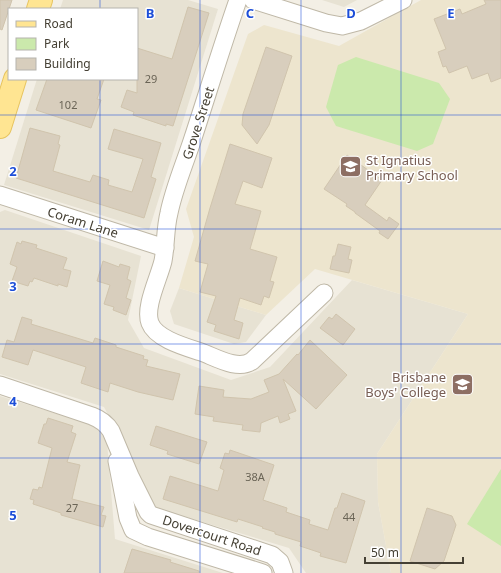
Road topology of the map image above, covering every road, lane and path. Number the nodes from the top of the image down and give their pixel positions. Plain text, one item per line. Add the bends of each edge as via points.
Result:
1 (238, 0) edge
2 (253, 0) edge
3 (403, 0) edge
4 (15, 80) edge
5 (0, 127) edge
6 (0, 195) edge
7 (165, 248) junction
8 (324, 293) dead end
9 (0, 385) edge
10 (111, 431) junction
11 (263, 573) edge
12 (284, 573) edge

1 - 7 street, Grove Street via 169,212
2 - 3 street via 342,26 361,21
4 - 5 main road
6 - 7 street, Coram Lane
7 - 8 street, Grove Street via 160,274 149,306 150,324 166,338 180,345 231,363 250,363
9 - 10 street, Dovercourt Road via 92,416 106,424
10 - 11 street, Dovercourt Road via 126,511 133,530
10 - 12 street, Dovercourt Road via 130,476 151,515 272,555 280,562

